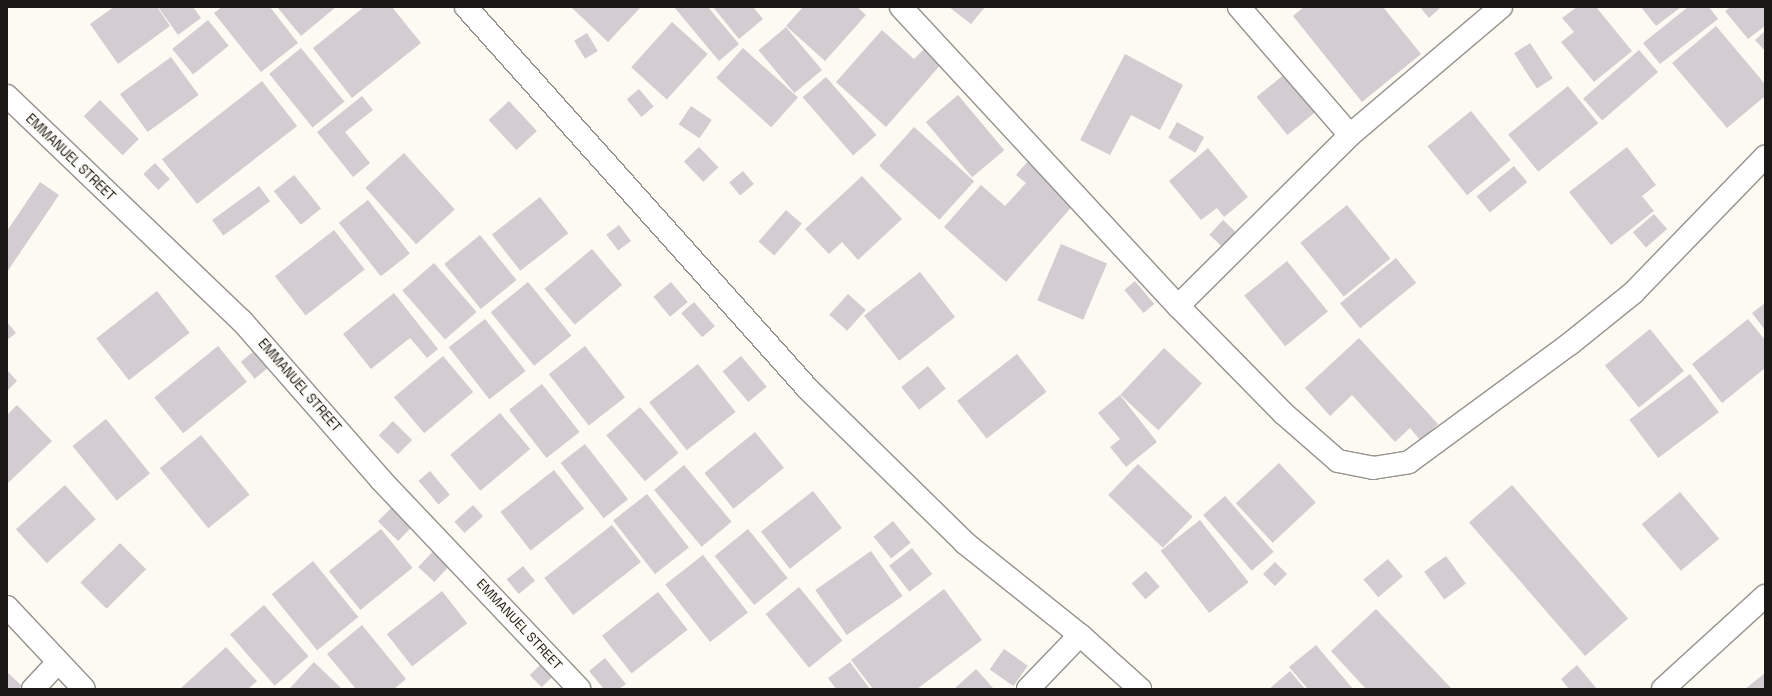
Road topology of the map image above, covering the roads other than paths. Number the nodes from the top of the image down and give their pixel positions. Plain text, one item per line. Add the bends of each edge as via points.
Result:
1 (466, 7) edge
2 (901, 7) edge
3 (1239, 7) edge
4 (1501, 7) edge
5 (7, 96) edge
6 (1350, 135) junction
7 (1765, 158) edge
8 (1178, 306) junction
9 (1765, 596) edge
10 (7, 607) edge
11 (1080, 634) junction
12 (58, 662) junction
13 (33, 689) edge
14 (84, 689) edge
15 (579, 689) edge
16 (1028, 689) edge
17 (1140, 689) edge
18 (1663, 689) edge

1 - 11 street via 808,389 965,543
2 - 8 street
3 - 6 street
4 - 6 street
5 - 15 street, EMMANUEL STREET via 242,321 381,480
6 - 8 street
7 - 8 street via 1633,293 1499,399 1409,462 1373,468 1338,461 1283,413
9 - 18 street
10 - 12 street
11 - 16 street
11 - 17 street
12 - 13 street
12 - 14 street

